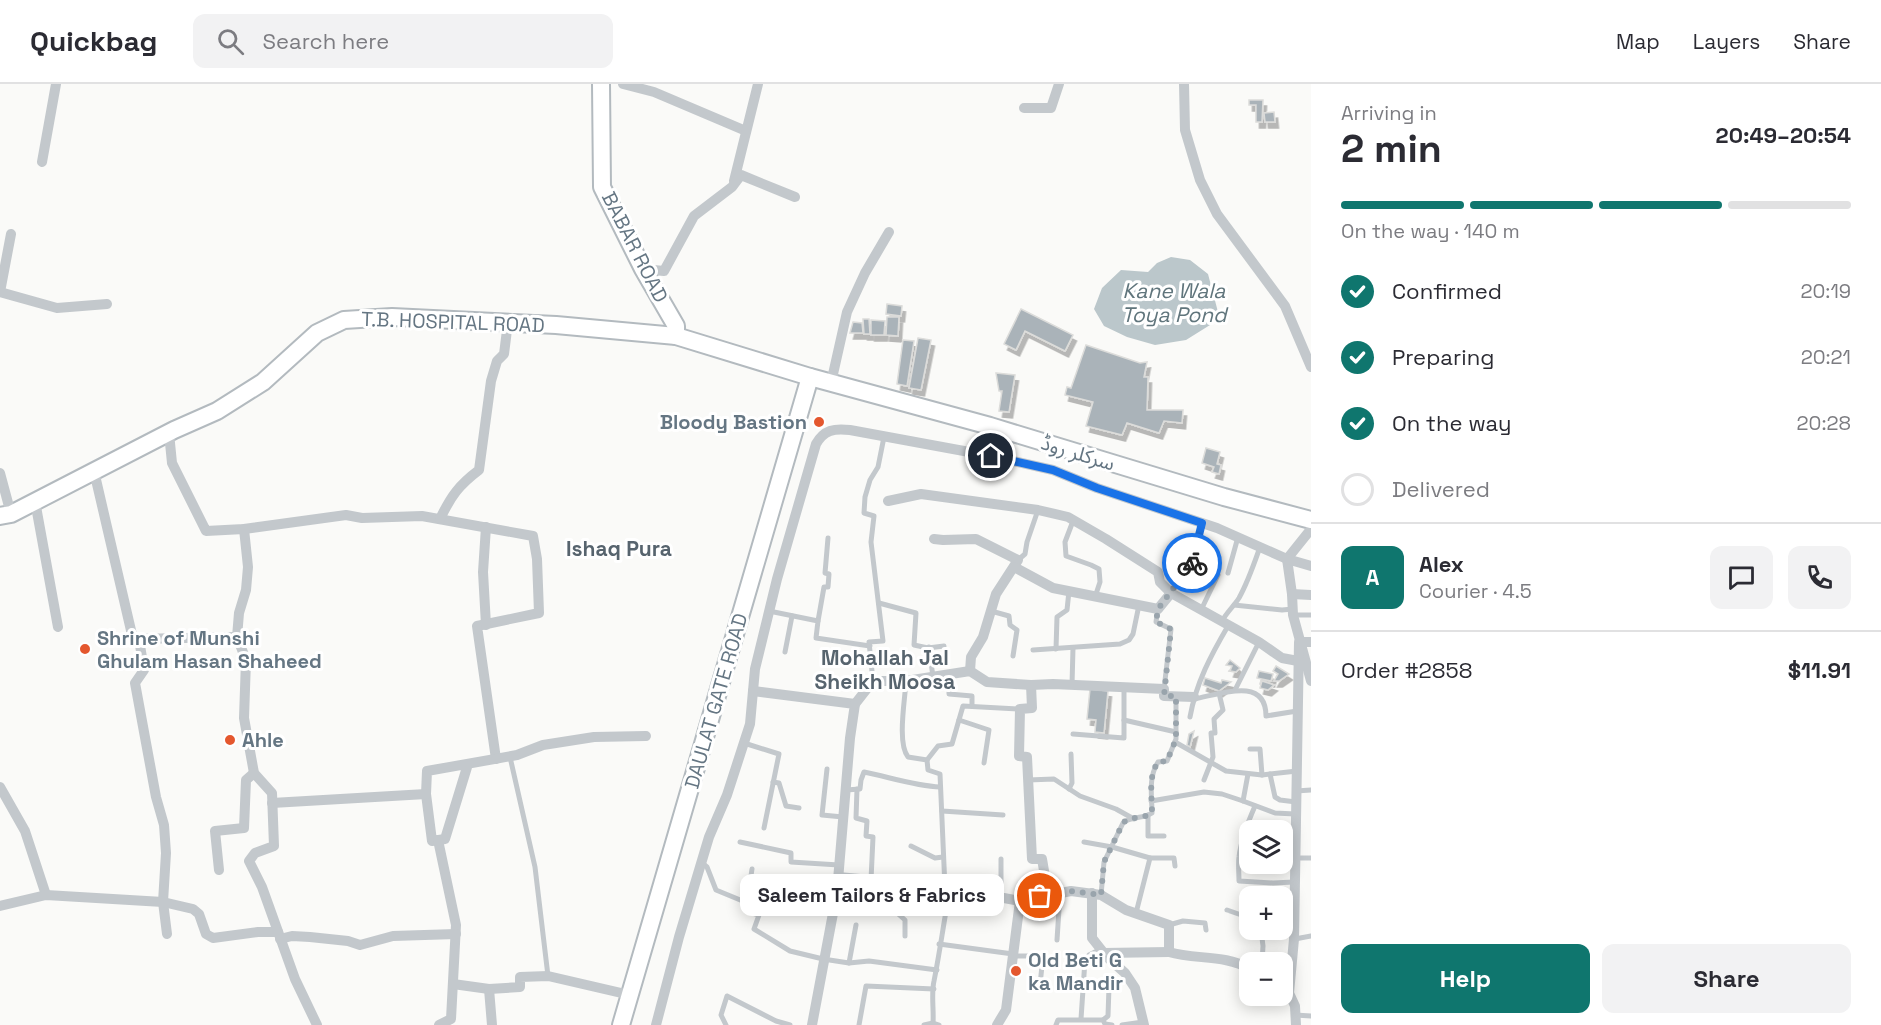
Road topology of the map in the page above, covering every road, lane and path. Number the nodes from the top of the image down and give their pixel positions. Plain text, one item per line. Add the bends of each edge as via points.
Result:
1 (56, 84) edge
2 (601, 84) edge
3 (623, 84) edge
4 (758, 84) edge
5 (1059, 84) edge
6 (1184, 84) edge
7 (1024, 108) dead end
8 (746, 131) junction
9 (42, 162) dead end
10 (732, 187) junction
11 (795, 197) dead end
12 (889, 232) dead end
13 (11, 234) dead end
14 (643, 269) junction
15 (107, 304) dead end
16 (508, 322) junction
17 (676, 336) junction
18 (1311, 367) edge
19 (810, 377) junction
20 (831, 383) junction
21 (169, 433) junction
22 (884, 436) junction
23 (94, 471) junction
24 (0, 473) edge
25 (35, 501) junction
26 (888, 501) dead end
27 (1038, 510) junction
28 (5, 515) edge
29 (440, 519) junction
30 (1073, 520) junction
31 (1311, 520) edge
32 (1202, 523) junction
33 (486, 527) junction
34 (244, 529) junction
35 (1311, 529) edge
36 (1238, 537) junction
37 (828, 538) dead end
38 (934, 539) dead end
39 (1260, 547) junction
40 (1287, 559) junction
41 (1016, 564) junction
42 (1311, 566) edge
43 (1228, 573) dead end
44 (1218, 575) dead end
45 (1069, 591) junction
46 (1170, 593) junction
47 (1292, 594) junction
48 (1311, 595) edge
49 (1095, 597) junction
50 (879, 603) junction
51 (1139, 605) junction
52 (1234, 606) junction
53 (1158, 609) junction
54 (1201, 610) junction
55 (769, 611) junction
56 (991, 611) junction
57 (1293, 612) junction
58 (1311, 615) edge
59 (792, 616) junction
60 (818, 621) junction
61 (1225, 623) junction
62 (486, 625) junction
63 (57, 627) dead end
64 (237, 637) junction
65 (139, 639) junction
66 (1259, 642) junction
67 (1299, 642) junction
68 (1311, 642) edge
69 (870, 646) junction
70 (944, 646) dead end
71 (929, 647) junction
72 (1073, 648) junction
73 (1056, 649) junction
74 (1032, 650) dead end
75 (785, 652) dead end
76 (1013, 656) dead end
77 (1305, 661) edge
78 (970, 671) junction
79 (936, 677) junction
80 (873, 681) junction
81 (906, 681) junction
82 (1311, 681) edge
83 (1031, 685) junction
84 (1072, 685) junction
85 (1124, 687) junction
86 (1164, 689) junction
87 (1235, 690) junction
88 (753, 691) junction
89 (1219, 693) junction
90 (1176, 696) junction
91 (1194, 698) junction
92 (855, 704) junction
93 (972, 706) junction
94 (1020, 709) junction
95 (1297, 711) junction
96 (1190, 717) dead end
97 (959, 720) junction
98 (1124, 720) junction
99 (1176, 732) junction
100 (1073, 734) dead end
101 (646, 735) dead end
102 (1175, 742) junction
103 (744, 743) junction
104 (1250, 749) dead end
105 (1071, 754) dead end
106 (510, 757) junction
107 (496, 759) junction
108 (927, 760) junction
109 (984, 763) dead end
110 (1211, 763) junction
111 (468, 764) junction
112 (827, 769) dead end
113 (1297, 771) junction
114 (254, 773) junction
115 (1248, 774) junction
116 (1270, 774) junction
117 (1262, 775) junction
118 (1028, 780) junction
119 (1204, 780) dead end
120 (773, 782) junction
121 (0, 787) edge
122 (940, 787) junction
123 (851, 789) junction
124 (1069, 789) junction
125 (1311, 790) edge
126 (426, 794) junction
127 (1296, 797) junction
128 (1151, 801) junction
129 (1243, 801) junction
130 (272, 803) junction
131 (1255, 806) junction
132 (800, 808) dead end
133 (942, 811) junction
134 (1003, 814) dead end
135 (1295, 814) junction
136 (1148, 815) junction
137 (843, 817) junction
138 (1134, 819) junction
139 (764, 828) dead end
140 (1164, 836) dead end
141 (438, 840) junction
142 (740, 842) dead end
143 (1084, 842) dead end
144 (911, 846) dead end
145 (1112, 847) junction
146 (943, 857) junction
147 (1150, 858) junction
148 (1295, 858) junction
149 (1311, 858) edge
150 (1001, 859) dead end
151 (701, 862) junction
152 (839, 865) junction
153 (1175, 867) dead end
154 (752, 869) dead end
155 (219, 870) dead end
156 (838, 877) junction
157 (870, 880) junction
158 (1294, 882) junction
159 (899, 886) junction
160 (947, 889) junction
161 (1060, 892) junction
162 (1096, 894) junction
163 (46, 895) junction
164 (1044, 895) junction
165 (1001, 898) junction
166 (1020, 901) junction
167 (163, 902) junction
168 (747, 902) junction
169 (0, 906) edge
170 (1227, 910) dead end
171 (1136, 914) junction
172 (1239, 914) edge
173 (1039, 918) dead end
174 (856, 925) dead end
175 (1169, 925) junction
176 (1206, 930) dead end
177 (167, 934) dead end
178 (456, 934) junction
179 (279, 935) junction
180 (905, 936) dead end
181 (1311, 936) edge
182 (1294, 939) junction
183 (1057, 940) dead end
184 (939, 944) junction
185 (1103, 951) junction
186 (1169, 952) junction
187 (1292, 952) edge
188 (1013, 955) junction
189 (823, 959) junction
190 (849, 963) junction
191 (1239, 965) edge
192 (937, 970) junction
193 (548, 976) junction
194 (453, 984) junction
195 (1040, 985) dead end
196 (1109, 987) dead end
197 (489, 989) junction
198 (934, 989) junction
199 (630, 996) junction
200 (1293, 1002) edge
201 (1311, 1016) edge
202 (1081, 1019) junction
203 (1103, 1020) junction
204 (1296, 1020) edge
205 (1144, 1023) edge
206 (936, 1024) edge
207 (317, 1025) edge
208 (439, 1025) edge
209 (492, 1025) edge
210 (621, 1025) edge
211 (656, 1025) edge
212 (726, 1025) edge
213 (790, 1025) edge
214 (812, 1025) edge
215 (859, 1025) edge
216 (924, 1025) edge
217 (997, 1025) edge
218 (1056, 1025) edge
219 (1112, 1025) edge
220 (1122, 1025) edge

1 - 9 street
2 - 14 main road, BABAR ROAD via 603,187
3 - 8 street via 654,92
4 - 8 street
5 - 7 street via 1051,108
6 - 18 street via 1185,130 1200,180 1217,214 1285,306
8 - 10 street
10 - 11 street via 741,175
10 - 14 street via 694,216 664,271
12 - 20 street via 847,312
13 - 15 street via 0,292 57,308
14 - 17 main road, BABAR ROAD via 676,327
16 - 17 main road, T.B. HOSPITAL ROAD
16 - 21 main road, T.B. HOSPITAL ROAD via 392,317 345,320 317,333 263,382 217,411
16 - 29 street via 504,354 497,361 491,381 479,470 450,498
17 - 19 main road, T.B. HOSPITAL ROAD
19 - 20 main road, سرکلر روڈ
19 - 199 main road, DAULAT GATE ROAD
20 - 31 main road, سرکلر روڈ
21 - 23 main road, T.B. HOSPITAL ROAD
21 - 34 street via 172,463 206,531
22 - 32 street via 1053,470
22 - 50 lane via 878,467 865,497 864,513 873,516 871,542
22 - 55 street via 838,429 820,437
23 - 25 main road, T.B. HOSPITAL ROAD
23 - 65 street via 133,639
24 - 28 street
25 - 28 main road, T.B. HOSPITAL ROAD
25 - 63 street
26 - 27 street via 921,494
27 - 30 street
27 - 41 lane via 1025,554
29 - 33 street
29 - 34 street via 346,515
30 - 46 street via 1158,572 1160,582
30 - 49 lane via 1065,542 1066,556 1099,569
32 - 36 street
32 - 46 lane via 1194,560
33 - 62 street
33 - 62 street via 533,536 539,613
34 - 64 street via 248,567
35 - 40 street
36 - 39 street
36 - 43 lane
37 - 60 lane via 828,587 824,587
38 - 41 street via 976,539
39 - 40 street
39 - 52 lane
40 - 42 street
40 - 47 street
41 - 45 street via 1053,588
41 - 56 street via 996,594
44 - 54 lane
45 - 49 street
45 - 73 lane via 1067,610 1057,617
46 - 53 street
46 - 54 street
47 - 48 street
47 - 57 street
49 - 51 street
50 - 69 lane via 884,641 869,642
50 - 71 lane via 916,613 914,645
51 - 53 street
51 - 72 lane via 1129,640
52 - 57 lane
52 - 61 lane via 1227,611
53 - 86 lane via 1156,622 1171,629
54 - 61 street
55 - 59 lane
55 - 88 street
56 - 76 lane via 1010,616 1010,625 1017,630
56 - 78 street via 983,637 971,657
57 - 58 lane
57 - 67 street
59 - 60 lane
59 - 75 lane
60 - 69 lane via 816,638
61 - 66 street
61 - 91 lane
62 - 107 street via 477,626
64 - 65 street
64 - 114 street via 246,660 244,718
65 - 167 street via 144,670 135,683 164,825
66 - 77 street via 1282,658
66 - 87 lane
67 - 68 street
67 - 77 street
69 - 80 lane
70 - 71 lane
71 - 79 lane
72 - 73 lane
72 - 84 lane
73 - 74 lane
77 - 82 street
77 - 95 street
78 - 79 street
78 - 83 street via 987,682
79 - 81 street
79 - 93 lane via 939,685 949,685 949,694 972,696
80 - 81 street
80 - 92 street
81 - 108 lane via 904,752 908,757
83 - 84 street
83 - 94 street via 1032,708
84 - 85 street
85 - 86 street
85 - 98 lane
86 - 90 street via 1164,696
87 - 89 lane
87 - 95 lane via 1259,695 1266,704 1266,716
88 - 92 street
88 - 103 street
89 - 91 lane
89 - 110 lane via 1223,710 1214,719
90 - 91 street
90 - 99 lane
91 - 96 lane
92 - 123 street via 850,738
93 - 94 lane
93 - 97 lane via 963,706
94 - 118 street via 1019,756 1027,757
95 - 113 street
97 - 108 lane via 952,744 939,746
97 - 109 lane via 989,730
98 - 99 lane
98 - 100 lane via 1124,738
99 - 102 lane
101 - 106 street via 594,737 543,745
102 - 110 lane
102 - 128 lane via 1167,761 1155,766
103 - 120 lane via 779,754
103 - 151 street
104 - 117 lane via 1260,749
105 - 124 lane
106 - 107 street
106 - 193 lane via 536,867
107 - 111 street
108 - 122 lane via 928,770 940,774
110 - 115 lane via 1226,771
110 - 119 lane
111 - 126 street via 427,771
111 - 141 street via 445,839
112 - 137 lane via 822,815
113 - 116 lane
113 - 127 street
114 - 130 street via 272,793
114 - 155 street via 246,780 244,828 215,831
115 - 117 lane
115 - 129 lane
116 - 117 lane
116 - 127 lane via 1275,797
118 - 124 lane via 1054,779
118 - 164 street via 1032,859 1042,859
120 - 132 lane via 779,783 786,806
120 - 139 lane
121 - 163 street via 25,831
122 - 123 lane via 864,772 860,789
122 - 133 lane
123 - 137 street
123 - 157 lane via 856,818 867,821 866,836 873,837
124 - 138 lane
125 - 127 lane
126 - 130 street
126 - 141 street via 432,841
127 - 135 street
128 - 129 lane via 1204,792
128 - 136 lane via 1152,813
129 - 131 lane
130 - 179 street via 274,846 255,853 249,861
131 - 135 lane
131 - 158 lane via 1238,859 1239,881
133 - 134 lane
133 - 146 lane
135 - 148 street
136 - 138 lane
136 - 140 lane via 1148,836
137 - 152 street
138 - 145 lane via 1123,823
141 - 178 street
142 - 152 lane via 791,853 791,862
143 - 145 lane
144 - 146 lane via 935,858
145 - 147 lane
145 - 162 lane
146 - 160 lane
147 - 153 lane via 1174,858
147 - 171 lane
148 - 149 lane
148 - 158 street
150 - 165 lane
151 - 168 lane via 716,890
151 - 211 street
152 - 156 street
154 - 168 lane
156 - 157 street
156 - 189 street
157 - 159 street via 879,887
158 - 182 street
159 - 160 street
159 - 180 lane via 896,912 905,920
160 - 165 street
160 - 184 lane
161 - 162 street
161 - 164 street
161 - 183 lane
162 - 171 street
162 - 185 street via 1092,938
163 - 167 street
163 - 169 street
164 - 166 street
164 - 173 lane
165 - 166 street
166 - 188 street
167 - 177 street
167 - 179 street via 200,914 206,934 213,938 258,932
168 - 189 lane via 749,912 759,915 754,929 790,951
170 - 172 lane
171 - 175 street
174 - 190 lane
175 - 176 lane via 1183,921 1205,923
175 - 186 street
178 - 179 street via 393,936 360,945
178 - 194 street
179 - 207 street
181 - 182 lane
182 - 187 street
184 - 188 lane
184 - 192 lane
185 - 186 street
185 - 202 lane via 1085,960
185 - 205 street via 1135,988
186 - 191 street
188 - 195 lane via 1043,956
188 - 217 street via 1006,1010
189 - 190 lane
189 - 214 street
190 - 192 lane via 869,961
192 - 198 lane
193 - 197 street via 520,977 520,987
193 - 199 street
194 - 197 street
194 - 208 street via 451,1019
196 - 203 lane via 1108,1016
197 - 209 street
198 - 206 lane
198 - 215 lane via 866,986
199 - 210 main road, DAULAT GATE ROAD
200 - 204 street
201 - 204 lane
202 - 203 lane
202 - 218 lane via 1058,1020
203 - 219 lane
205 - 220 lane
206 - 216 lane
212 - 213 lane via 721,1015 727,996

